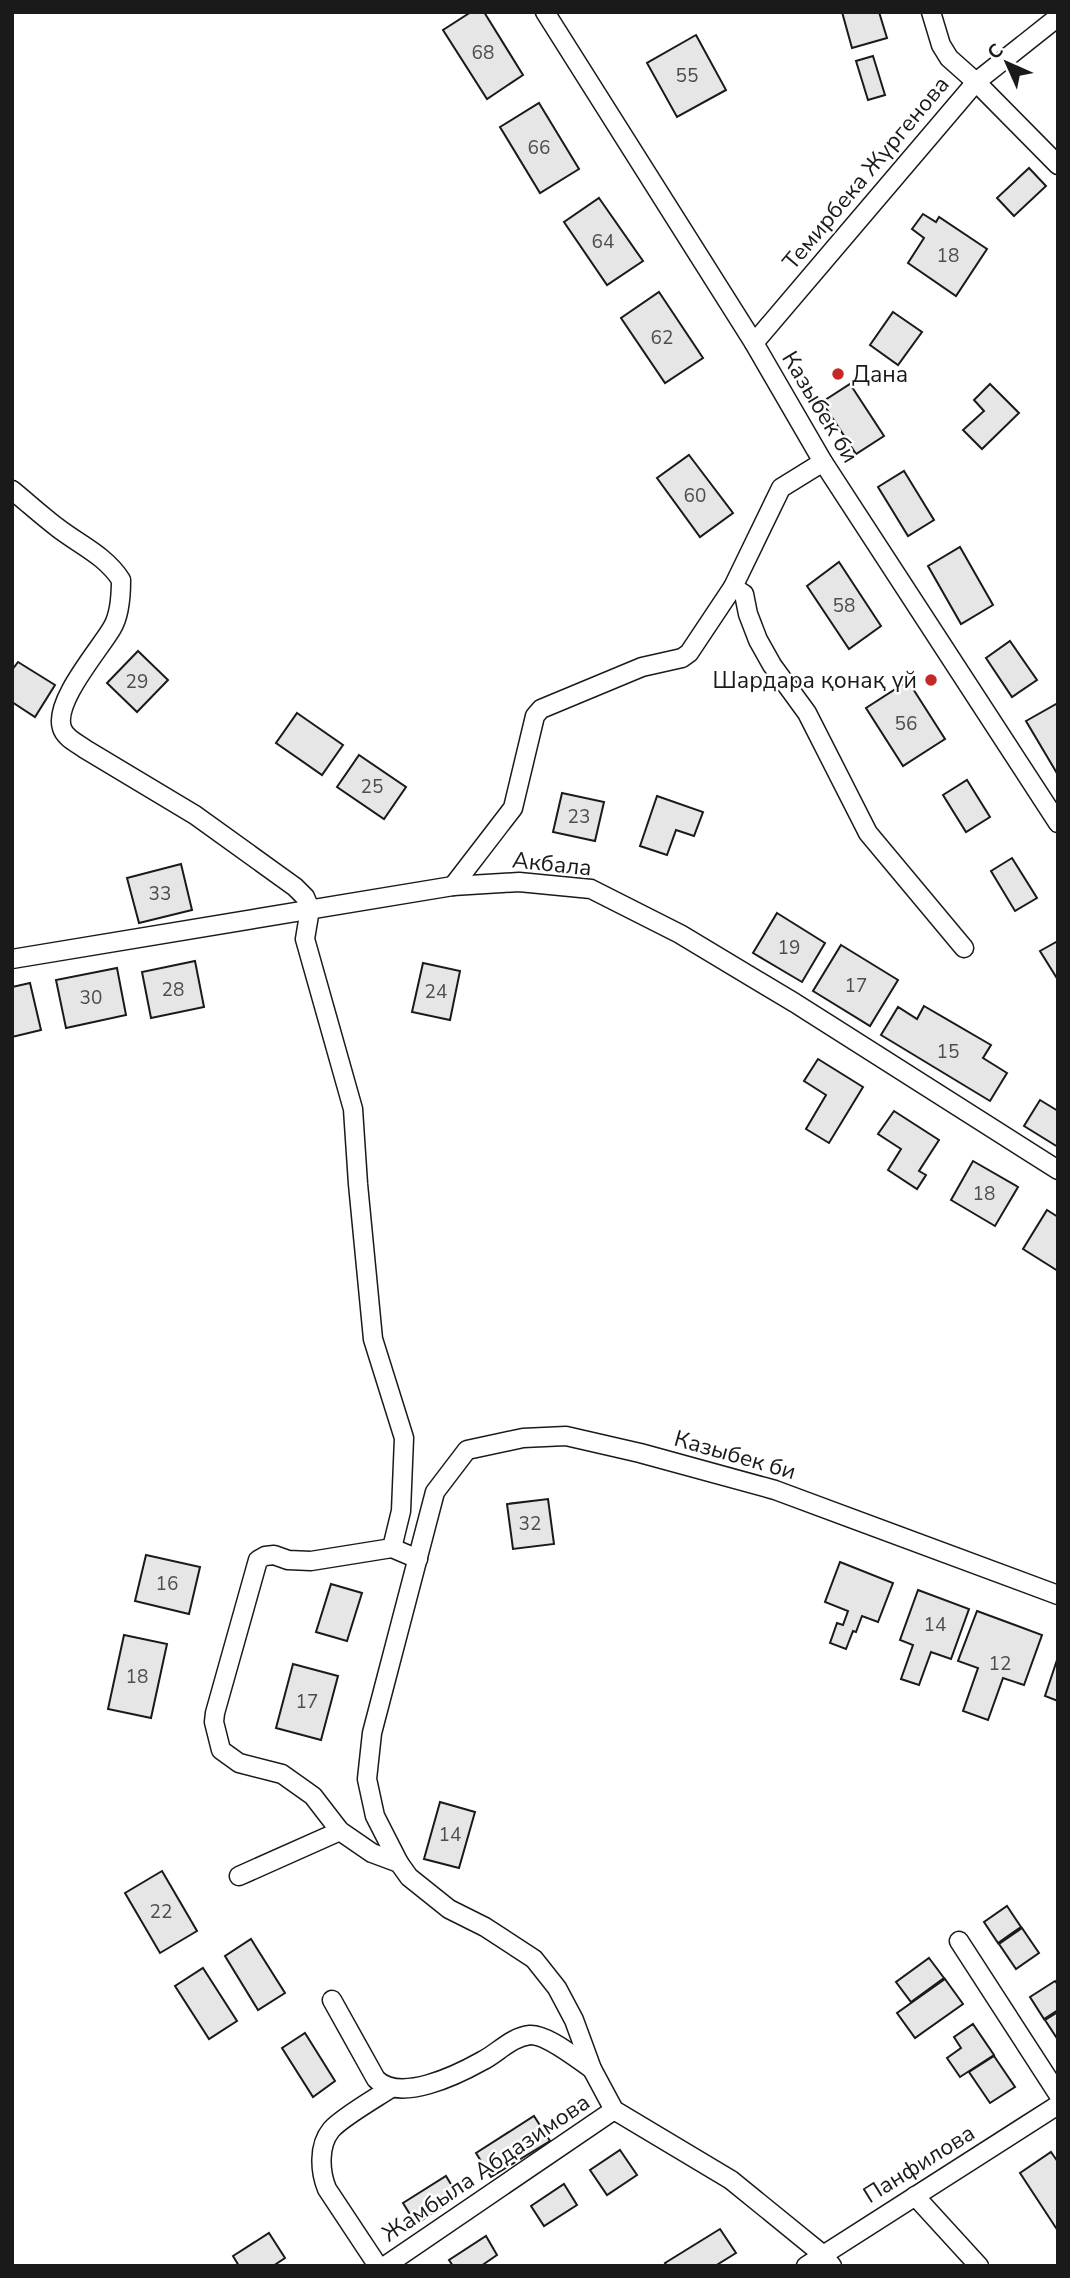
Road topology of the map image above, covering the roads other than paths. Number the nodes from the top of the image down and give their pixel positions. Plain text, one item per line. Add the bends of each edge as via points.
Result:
1 (545, 12) edge
2 (931, 12) edge
3 (1058, 17) edge
4 (976, 82) junction
5 (1058, 165) edge
6 (754, 343) junction
7 (823, 462) junction
8 (12, 490) edge
9 (733, 587) junction
10 (1058, 823) edge
11 (453, 886) junction
12 (310, 909) junction
13 (964, 947) dead end
14 (12, 959) edge
15 (1058, 1170) edge
16 (392, 1548) junction
17 (418, 1559) junction
18 (1058, 1595) edge
19 (341, 1831) junction
20 (399, 1863) junction
21 (239, 1876) dead end
22 (960, 1941) dead end
23 (332, 2000) dead end
24 (592, 2069) junction
25 (391, 2088) junction
26 (1058, 2094) edge
27 (1058, 2105) edge
28 (614, 2110) junction
29 (915, 2196) junction
30 (827, 2260) edge
31 (378, 2266) edge
32 (385, 2266) edge
33 (806, 2266) edge
34 (979, 2266) edge

1 - 6 street, Казыбек би
2 - 4 street via 949,58
3 - 4 street, Темирбека Жүргенова
4 - 5 street
4 - 6 street, Темирбека Жүргенова
6 - 7 street, Казыбек би
7 - 9 street via 781,488
7 - 10 street, Казыбек би
8 - 12 street via 101,558 121,580 114,625 79,675 63,708 62,730 85,749 195,815 295,887
9 - 11 street via 689,653 642,667 541,709 535,716 513,808
9 - 13 street via 744,594 758,640 807,713 868,833
11 - 12 street, Акбала
11 - 15 street, Акбала via 519,882 591,889 680,934
12 - 14 street, Акбала
12 - 16 street via 305,939 353,1108 373,1339 404,1438 401,1511
16 - 17 street
16 - 19 street via 311,1561 274,1555 258,1560 215,1713 221,1750 239,1762 282,1774 313,1796
17 - 18 street, Казыбек би via 435,1492 467,1450 523,1438 566,1436 775,1490
17 - 20 street via 372,1733 366,1779 375,1816
19 - 20 street via 372,1853
19 - 21 street
20 - 24 street, Жамбыла Абдазимова via 449,1909 534,1959 574,2020
22 - 26 street
23 - 25 street via 376,2079
24 - 25 street via 541,2036 528,2035 430,2085
24 - 28 street, Жамбыла Абдазимова
25 - 31 street via 331,2130 323,2146 322,2176 327,2189
27 - 29 street, Панфилова
28 - 30 street, Жамбыла Абдазимова via 731,2180
28 - 32 street, Жамбыла Абдазимова
29 - 30 street, Панфилова
29 - 34 street
30 - 33 street, Панфилова

